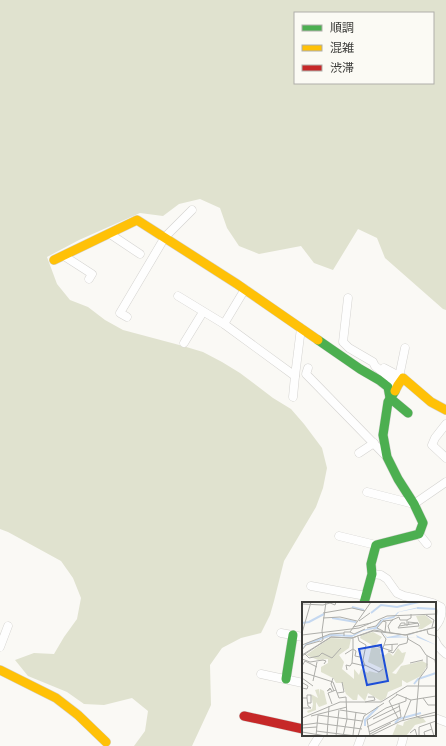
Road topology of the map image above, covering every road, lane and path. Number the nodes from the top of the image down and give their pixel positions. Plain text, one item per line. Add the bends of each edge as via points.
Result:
1 (192, 210) dead end
2 (110, 234) junction
3 (165, 238) junction
4 (140, 254) dead end
5 (64, 256) junction
6 (54, 260) dead end
7 (89, 279) dead end
8 (245, 290) junction
9 (178, 296) dead end
10 (348, 298) dead end
11 (203, 312) junction
12 (127, 317) dead end
13 (224, 324) junction
14 (301, 328) junction
15 (184, 343) dead end
16 (405, 348) dead end
17 (373, 362) junction
18 (308, 368) dead end
19 (295, 376) junction
20 (401, 377) junction
21 (388, 387) junction
22 (293, 398) dead end
23 (390, 398) junction
24 (446, 410) edge
25 (408, 413) dead end
26 (446, 424) edge
27 (374, 443) junction
28 (359, 453) dead end
29 (388, 457) junction
30 (446, 458) edge
31 (446, 482) edge
32 (367, 492) dead end
33 (414, 504) junction
34 (419, 534) junction
35 (339, 536) dead end
36 (427, 544) dead end
37 (376, 545) junction
38 (372, 574) junction
39 (311, 586) dead end
40 (365, 599) edge
41 (431, 602) edge
42 (439, 604) edge
43 (8, 626) dead end
44 (436, 626) edge
45 (281, 633) dead end
46 (293, 635) junction
47 (302, 637) edge
48 (436, 644) edge
49 (0, 647) edge
50 (446, 654) edge
51 (0, 670) edge
52 (261, 674) dead end
53 (286, 679) junction
54 (302, 683) edge
55 (244, 716) dead end
56 (436, 718) edge
57 (446, 722) edge
58 (302, 729) edge
59 (319, 736) edge
60 (362, 736) edge
61 (404, 736) edge
62 (106, 742) dead end
63 (314, 746) edge
64 (358, 746) edge
65 (401, 746) edge

1 - 3 street
2 - 3 street via 137,220
2 - 4 street
2 - 5 street
3 - 8 street
3 - 12 street via 120,313
5 - 6 street
5 - 7 street via 92,274
8 - 13 street
8 - 14 street
9 - 11 street
10 - 17 street via 343,342
11 - 13 street
11 - 15 street
13 - 19 street
14 - 19 street
14 - 21 street
16 - 20 street
17 - 20 street
17 - 21 street via 393,380
18 - 27 street via 306,374
19 - 22 street
20 - 23 street
20 - 24 street via 431,402
21 - 23 street
23 - 25 street
23 - 29 street via 383,435
26 - 30 street via 432,445
27 - 28 street
27 - 29 street
29 - 33 street
31 - 33 street
32 - 33 street
33 - 34 street via 422,523
34 - 36 street
34 - 37 street
35 - 37 street
37 - 38 street via 371,564
38 - 40 street
38 - 41 street via 387,578 397,593
39 - 40 street
42 - 44 street via 442,611
43 - 49 street
45 - 46 street
46 - 47 street
46 - 53 street
48 - 50 street
51 - 62 street via 56,698
52 - 53 street
53 - 54 street
55 - 58 street
56 - 57 street
59 - 63 street
60 - 64 street
61 - 65 street

